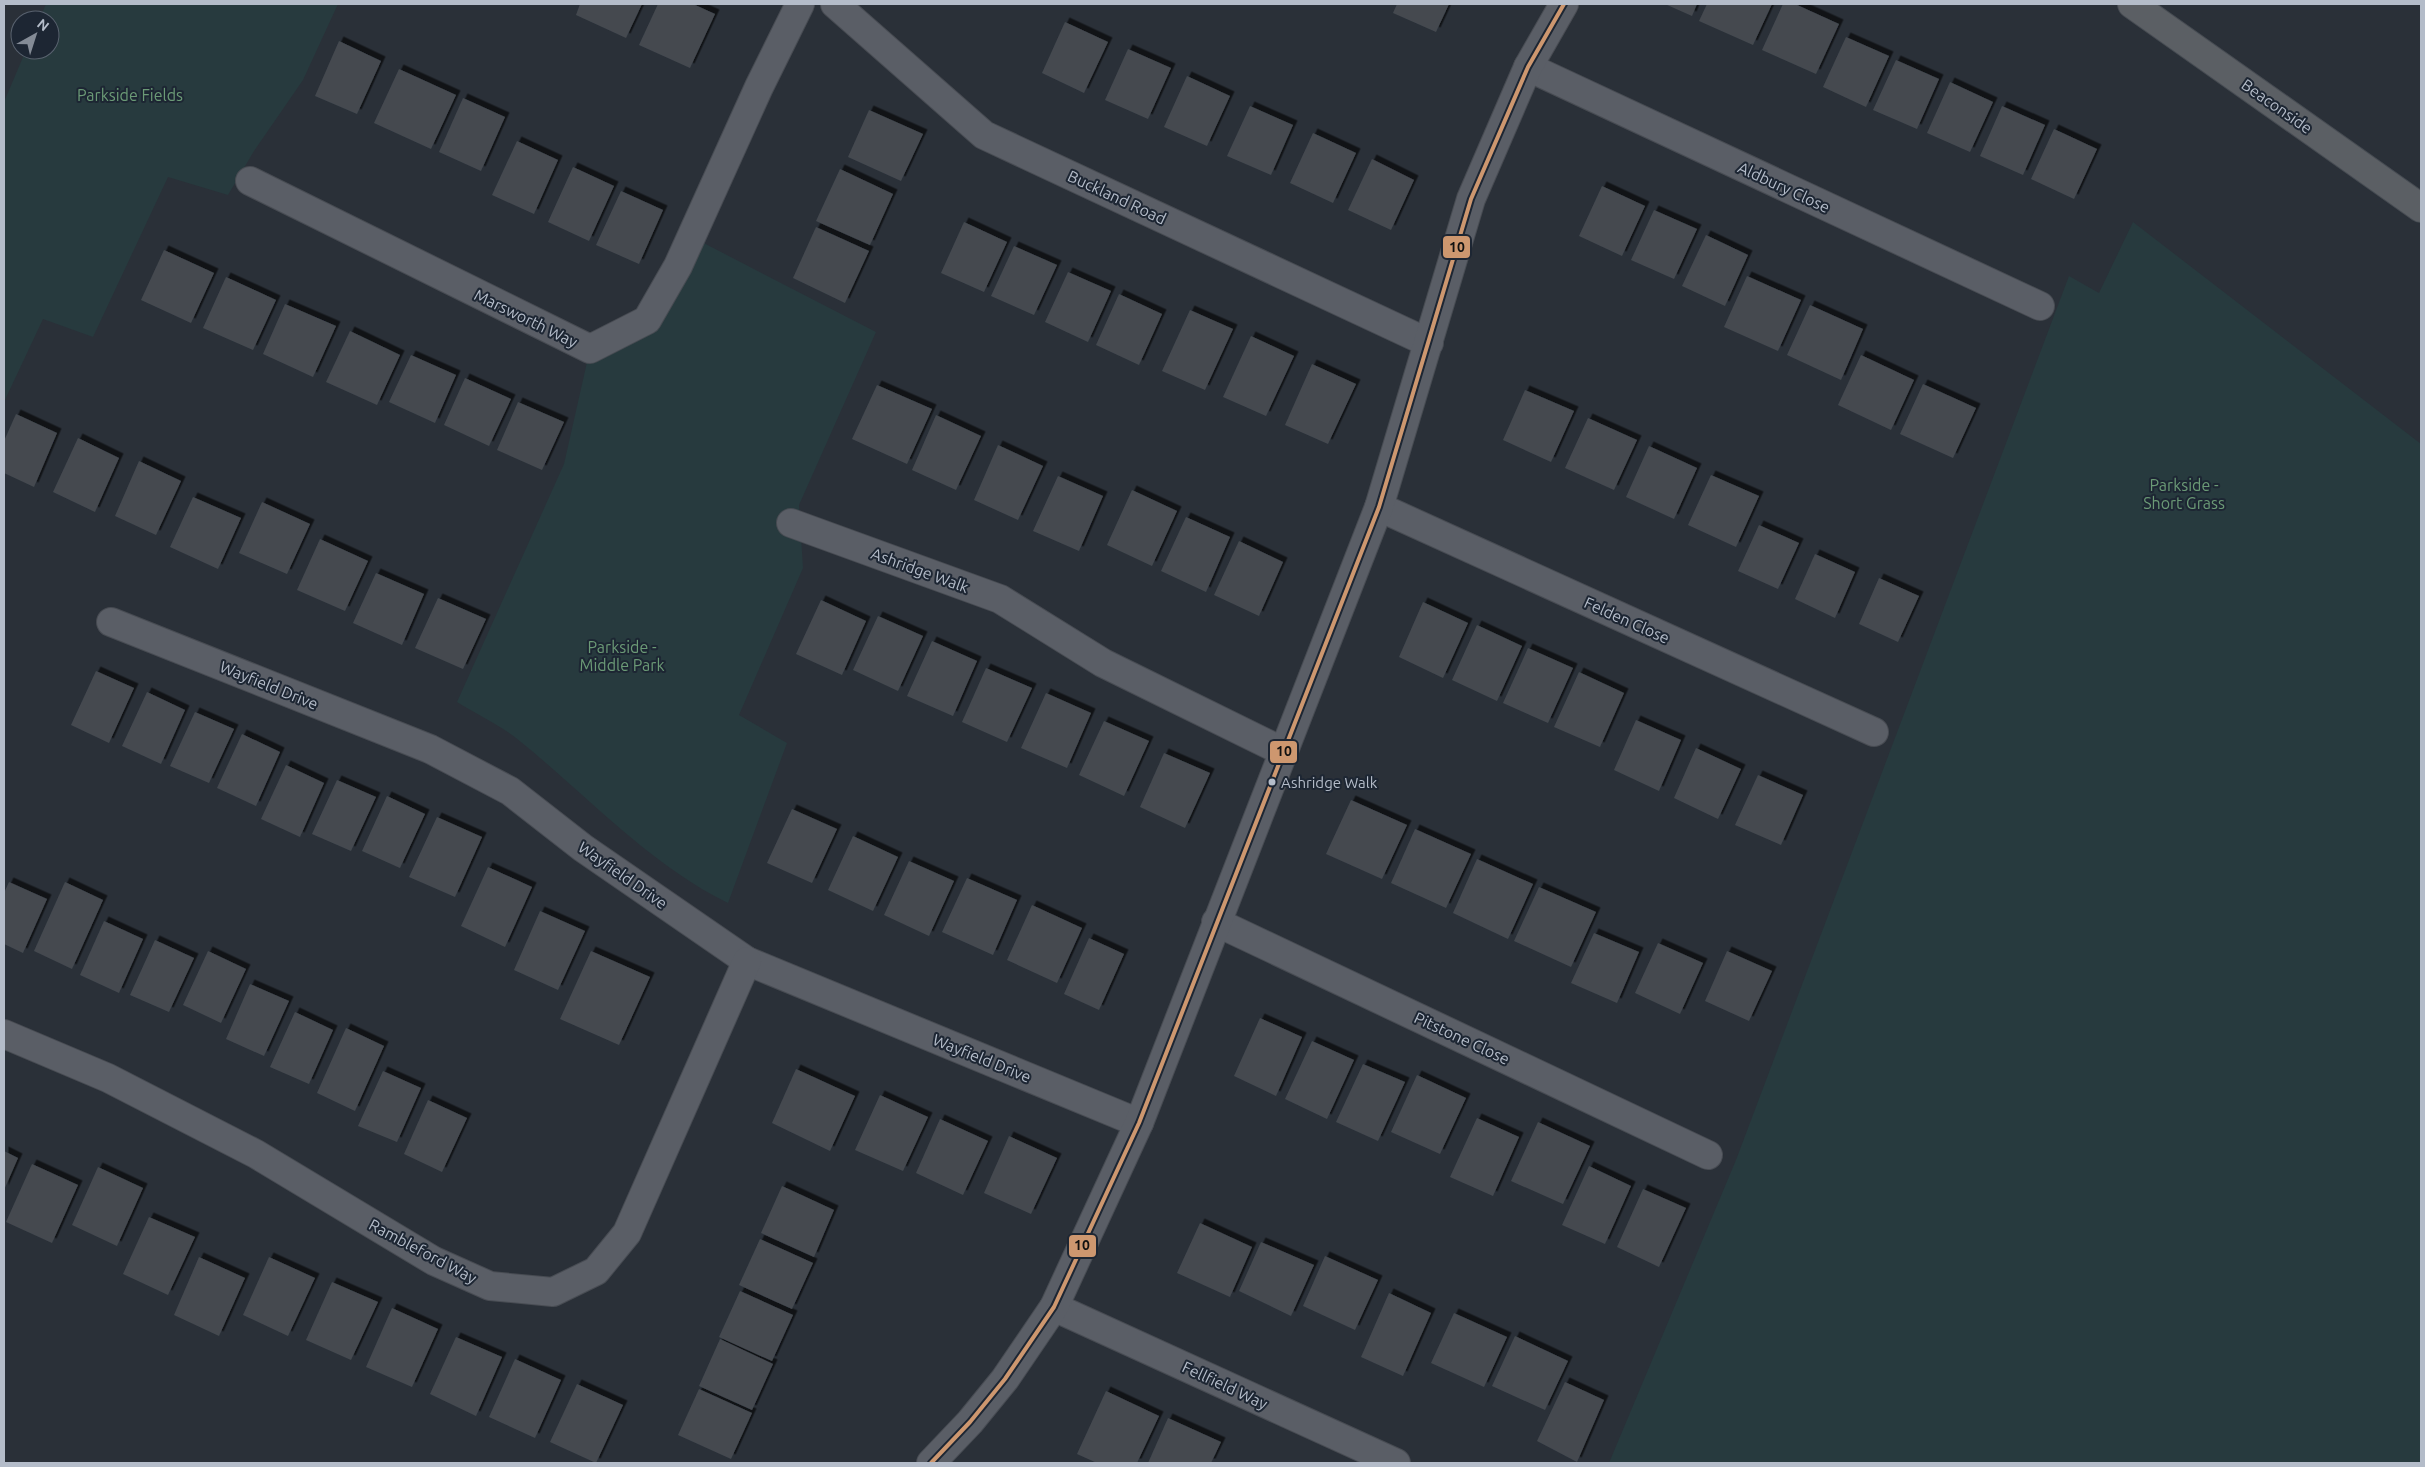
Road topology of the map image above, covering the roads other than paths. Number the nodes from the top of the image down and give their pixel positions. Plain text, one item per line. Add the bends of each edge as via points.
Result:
1 (800, 4) edge
2 (835, 4) edge
3 (1564, 4) edge
4 (2132, 4) edge
5 (1528, 67) junction
6 (250, 181) dead end
7 (2421, 208) edge
8 (2040, 306) dead end
9 (1429, 344) junction
10 (1379, 507) junction
11 (791, 523) dead end
12 (112, 622) dead end
13 (1874, 732) dead end
14 (1284, 752) junction
15 (1216, 922) junction
16 (747, 961) junction
17 (4, 1034) edge
18 (1139, 1123) junction
19 (1708, 1155) dead end
20 (1054, 1307) junction
21 (931, 1463) edge
22 (1396, 1463) edge

1 - 6 street, Marsworth Way via 678,266 647,320 590,349
2 - 9 street, Buckland Road via 984,135
3 - 5 street
4 - 7 highway, Beaconside
5 - 8 street, Aldbury Close
5 - 9 street via 1471,198
9 - 10 street
10 - 13 street, Felden Close
10 - 14 street
11 - 14 street, Ashridge Walk via 1000,600 1103,663
12 - 16 street, Wayfield Drive via 430,749 510,791 583,848
14 - 15 street
15 - 18 street
15 - 19 street, Pitstone Close
16 - 17 street, Rambleford Way via 627,1233 596,1271 552,1292 490,1286 434,1261 256,1154 108,1078
16 - 18 street, Wayfield Drive
18 - 20 street
20 - 21 street via 1005,1379
20 - 22 street, Fellfield Way

